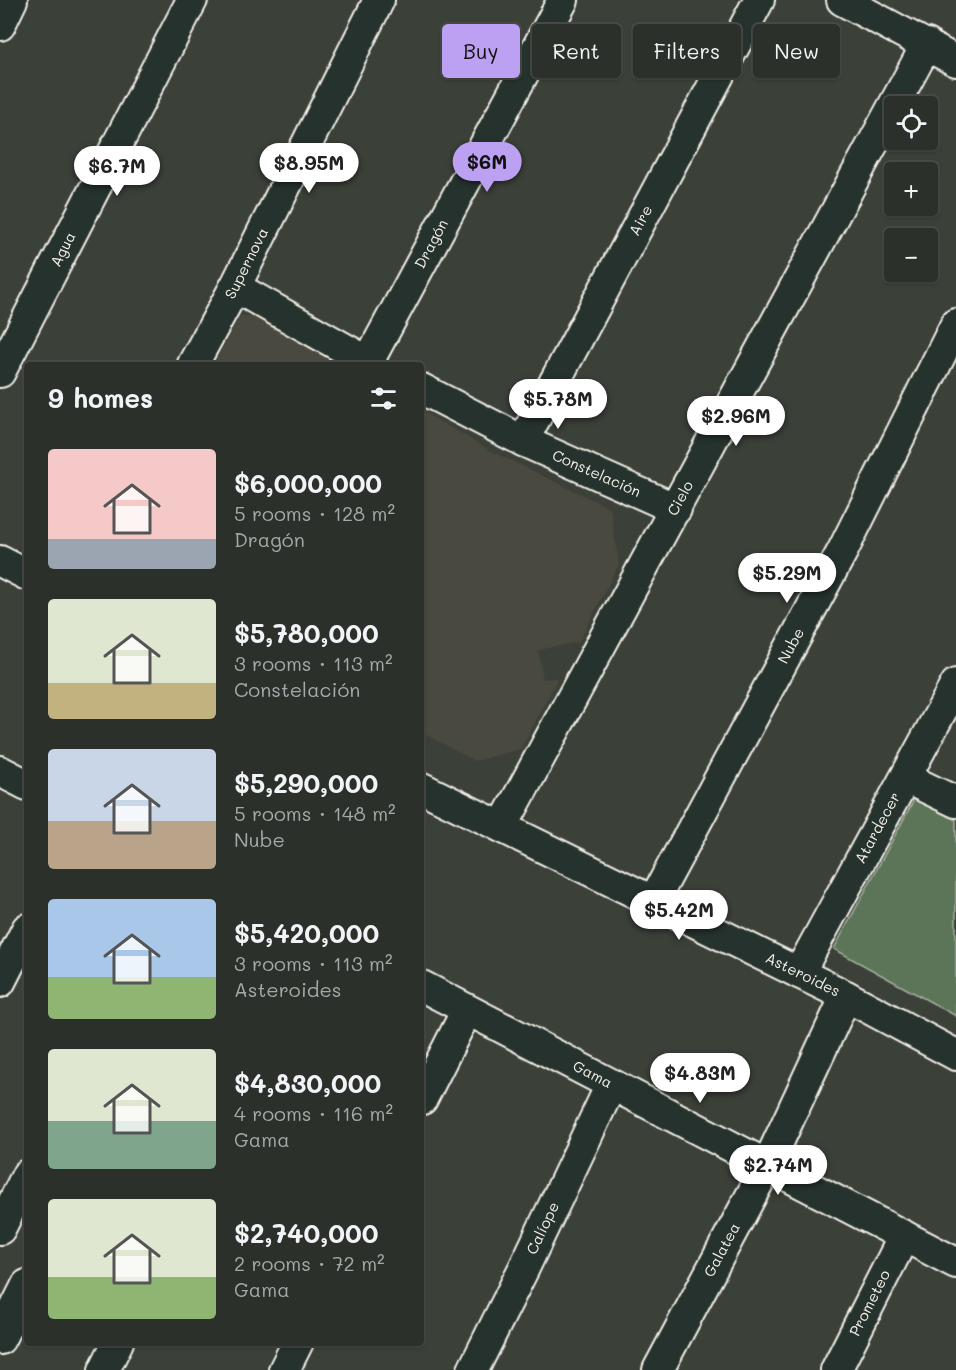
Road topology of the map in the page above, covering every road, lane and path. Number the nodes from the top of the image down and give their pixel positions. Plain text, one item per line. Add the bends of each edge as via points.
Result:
1 (12, 0) edge
2 (192, 0) edge
3 (379, 0) edge
4 (563, 0) edge
5 (759, 0) edge
6 (842, 0) edge
7 (0, 24) edge
8 (927, 44) junction
9 (956, 61) edge
10 (235, 287) junction
11 (956, 324) edge
12 (194, 362) edge
13 (368, 362) edge
14 (371, 362) edge
15 (0, 372) edge
16 (424, 390) edge
17 (523, 441) junction
18 (676, 508) junction
19 (0, 561) edge
20 (24, 573) edge
21 (956, 684) edge
22 (0, 771) edge
23 (906, 778) junction
24 (24, 783) edge
25 (424, 789) edge
26 (956, 802) edge
27 (502, 827) junction
28 (653, 902) junction
29 (24, 935) edge
30 (799, 973) junction
31 (0, 982) edge
32 (424, 988) edge
33 (846, 996) junction
34 (467, 1010) junction
35 (956, 1055) edge
36 (611, 1085) junction
37 (424, 1095) edge
38 (767, 1166) junction
39 (24, 1181) edge
40 (0, 1229) edge
41 (904, 1236) junction
42 (956, 1263) edge
43 (24, 1291) edge
44 (0, 1339) edge
45 (116, 1346) edge
46 (296, 1346) edge
47 (104, 1370) edge
48 (285, 1370) edge
49 (473, 1370) edge
50 (658, 1370) edge
51 (836, 1370) edge

1 - 7 street
2 - 15 street, Agua
3 - 10 street, Supernova
4 - 14 street, Dragón
5 - 17 street, Aire
6 - 8 street
8 - 9 street
8 - 18 street, Cielo
10 - 12 street, Supernova
10 - 13 street
11 - 28 street, Nube via 843,550
16 - 17 street, Constelación
17 - 18 street, Constelación
18 - 27 street, Cielo
19 - 20 street
21 - 23 street, Atardecer
22 - 24 street
23 - 26 street
23 - 30 street, Atardecer
25 - 27 street, Asteroides
27 - 28 street, Asteroides
28 - 30 street, Asteroides
29 - 31 street
30 - 33 street, Asteroides
32 - 34 street, Gama
33 - 35 street, Asteroides
33 - 38 street, Galatea
34 - 36 street, Gama
34 - 37 street
36 - 38 street, Gama
36 - 49 street, Calíope
38 - 41 street, Gama
38 - 50 street, Galatea
39 - 40 street
41 - 42 street, Gama
41 - 51 street, Prometeo
43 - 44 street
45 - 47 street
46 - 48 street

